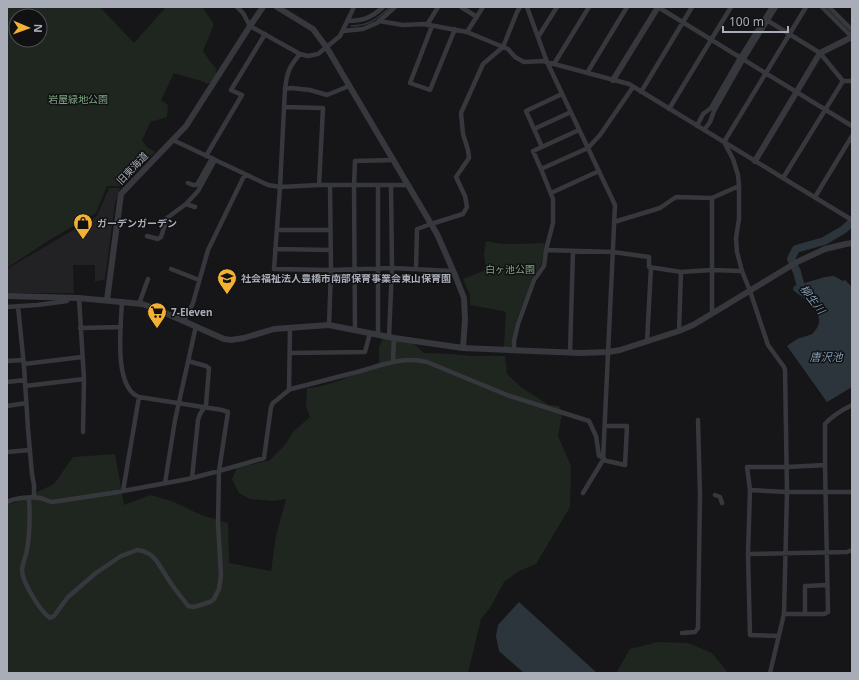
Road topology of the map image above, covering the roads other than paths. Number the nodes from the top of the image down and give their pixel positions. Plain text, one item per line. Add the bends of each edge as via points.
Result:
1 (237, 7) edge
2 (263, 7) edge
3 (277, 7) edge
4 (354, 7) edge
5 (383, 7) edge
6 (395, 7) edge
7 (438, 7) edge
8 (461, 7) edge
9 (483, 7) edge
10 (520, 7) edge
11 (527, 7) edge
12 (557, 7) edge
13 (589, 7) edge
14 (627, 7) edge
15 (658, 7) edge
16 (692, 7) edge
17 (731, 7) edge
18 (772, 7) edge
19 (776, 7) edge
20 (806, 7) edge
21 (822, 7) edge
22 (829, 7) edge
23 (477, 17) junction
24 (766, 20) junction
25 (347, 21) junction
26 (379, 22) junction
27 (683, 22) junction
28 (429, 25) junction
29 (250, 26) junction
30 (455, 29) junction
31 (852, 30) edge
32 (343, 31) junction
33 (467, 32) junction
34 (265, 34) junction
35 (790, 34) junction
36 (538, 37) junction
37 (852, 37) edge
38 (711, 40) junction
39 (503, 47) junction
40 (327, 48) junction
41 (820, 52) junction
42 (300, 54) junction
43 (741, 59) junction
44 (547, 62) junction
45 (554, 64) junction
46 (587, 73) junction
47 (766, 74) junction
48 (613, 80) junction
49 (843, 81) junction
50 (852, 81) edge
51 (349, 86) junction
52 (633, 87) junction
53 (285, 89) junction
54 (641, 92) junction
55 (796, 92) junction
56 (562, 94) junction
57 (284, 107) junction
58 (669, 109) junction
59 (825, 110) junction
60 (571, 112) junction
61 (697, 126) junction
62 (852, 126) edge
63 (534, 129) junction
64 (579, 130) junction
65 (704, 130) junction
66 (852, 136) edge
67 (173, 140) junction
68 (724, 142) junction
69 (542, 147) junction
70 (588, 148) junction
71 (206, 156) junction
72 (213, 159) junction
73 (393, 160) junction
74 (755, 161) junction
75 (541, 169) junction
76 (599, 171) junction
77 (245, 174) junction
78 (783, 178) junction
79 (188, 182) dead end
80 (319, 185) junction
81 (330, 185) junction
82 (354, 185) junction
83 (378, 185) junction
84 (391, 185) junction
85 (408, 185) junction
86 (739, 186) junction
87 (280, 187) junction
88 (551, 193) junction
89 (815, 197) junction
90 (712, 198) junction
91 (186, 204) junction
92 (195, 207) dead end
93 (851, 218) edge
94 (614, 222) junction
95 (431, 224) junction
96 (277, 230) junction
97 (330, 230) junction
98 (147, 236) dead end
99 (852, 244) edge
100 (275, 250) junction
101 (330, 250) junction
102 (546, 250) junction
103 (573, 251) junction
104 (613, 252) junction
105 (651, 267) junction
106 (171, 268) dead end
107 (378, 268) junction
108 (392, 268) junction
109 (354, 269) junction
110 (416, 269) junction
111 (331, 270) junction
112 (454, 270) junction
113 (712, 270) junction
114 (681, 272) junction
115 (742, 272) junction
116 (148, 279) dead end
117 (199, 280) junction
118 (750, 291) junction
119 (7, 296) edge
120 (69, 297) junction
121 (79, 298) junction
122 (107, 300) junction
123 (122, 302) junction
124 (139, 304) junction
125 (18, 306) junction
126 (7, 307) edge
127 (712, 313) junction
128 (184, 321) junction
129 (329, 325) junction
130 (196, 326) junction
131 (121, 327) junction
132 (80, 328) junction
133 (290, 328) junction
134 (355, 330) junction
135 (679, 331) junction
136 (370, 332) junction
137 (378, 334) junction
138 (392, 337) junction
139 (647, 342) junction
140 (463, 348) junction
141 (514, 350) junction
142 (608, 352) junction
143 (290, 353) junction
144 (570, 353) junction
145 (82, 357) junction
146 (7, 361) edge
147 (188, 361) junction
148 (393, 361) junction
149 (23, 362) junction
150 (84, 379) junction
151 (7, 382) edge
152 (25, 383) junction
153 (289, 390) junction
154 (139, 397) junction
155 (26, 403) junction
156 (179, 403) junction
157 (852, 405) edge
158 (7, 406) edge
159 (205, 407) junction
160 (698, 420) dead end
161 (605, 426) junction
162 (83, 432) dead end
163 (30, 450) junction
164 (7, 452) edge
165 (604, 459) junction
166 (825, 465) junction
167 (787, 467) junction
168 (219, 471) junction
169 (192, 478) junction
170 (165, 483) junction
171 (750, 490) junction
172 (123, 491) junction
173 (787, 492) junction
174 (825, 492) junction
175 (852, 492) edge
176 (583, 493) dead end
177 (715, 495) dead end
178 (32, 498) junction
179 (7, 502) edge
180 (722, 503) dead end
181 (852, 550) edge
182 (826, 552) junction
183 (786, 553) junction
184 (748, 554) junction
185 (827, 586) junction
186 (784, 614) junction
187 (805, 614) junction
188 (682, 634) dead end
189 (779, 636) junction
190 (770, 673) edge

1 - 29 street
2 - 29 street, 旧東海道
3 - 40 street via 313,29
4 - 25 street
5 - 25 street via 375,14 359,21
6 - 26 street
7 - 28 street
8 - 23 street
9 - 23 street
10 - 39 street
11 - 36 street
12 - 36 street
13 - 45 street
14 - 46 street
15 - 27 street
15 - 48 street
16 - 27 street
17 - 38 street
18 - 24 street
19 - 24 street
20 - 35 street
21 - 37 street
22 - 31 street
23 - 33 street
24 - 35 street
24 - 43 street
25 - 32 street
26 - 28 street
26 - 32 street via 363,29
27 - 38 street
27 - 54 street
28 - 30 street
28 - 30 street via 410,83 430,90
29 - 34 street
29 - 67 street, 旧東海道 via 186,126
30 - 33 street
32 - 40 street
33 - 39 street
34 - 42 street
34 - 71 street via 231,90 242,96
35 - 41 street
35 - 47 street
36 - 44 street
37 - 41 street
38 - 43 street
38 - 58 street
39 - 44 street via 524,62
39 - 95 street via 483,64 461,113 469,158 456,177 467,207 463,214
40 - 42 street via 318,54
40 - 51 street
41 - 49 street
41 - 55 street
42 - 53 street via 287,73
43 - 47 street
43 - 61 street
43 - 65 street
44 - 45 street
44 - 56 street
45 - 46 street
46 - 48 street
47 - 55 street
47 - 68 street
48 - 52 street
49 - 50 street
49 - 59 street
51 - 53 street via 327,95 310,90
51 - 73 street
52 - 54 street
52 - 70 street
53 - 57 street
54 - 58 street
55 - 59 street
55 - 74 street
56 - 60 street
56 - 63 street via 526,111
57 - 80 street via 323,108
57 - 87 street
58 - 61 street
59 - 62 street
59 - 78 street
60 - 63 street
60 - 64 street
61 - 65 street
63 - 69 street
64 - 69 street
64 - 70 street
65 - 68 street
66 - 89 street
67 - 71 street
67 - 122 street, 旧東海道 via 121,194
68 - 74 street
68 - 86 street via 733,159
69 - 75 street via 533,151
70 - 75 street
70 - 76 street
71 - 72 street
72 - 77 street
72 - 79 street via 196,185
72 - 91 street via 198,191
73 - 82 street via 355,161
73 - 85 street
74 - 78 street
75 - 88 street
76 - 88 street
76 - 94 street via 615,205
77 - 87 street via 268,185
77 - 117 street via 208,250
78 - 89 street
80 - 81 street
80 - 87 street
81 - 82 street
81 - 97 street
82 - 83 street
82 - 109 street
83 - 84 street
83 - 107 street
84 - 85 street
84 - 108 street
85 - 95 street
86 - 90 street
86 - 115 street via 736,238
87 - 96 street
88 - 102 street via 553,223
89 - 93 street
90 - 94 street via 676,197 660,208
90 - 113 street
91 - 92 street
91 - 98 street via 167,218 161,237 158,239
94 - 104 street
95 - 110 street via 417,229
95 - 112 street
96 - 97 street
96 - 100 street
97 - 101 street
99 - 118 street via 825,249 797,262
100 - 101 street
100 - 111 street via 274,269
101 - 111 street
102 - 103 street
102 - 141 street via 544,266 534,280 518,324
103 - 104 street
103 - 144 street
104 - 105 street via 649,257
104 - 142 street
105 - 114 street
105 - 139 street
106 - 117 street
107 - 108 street
107 - 109 street
107 - 137 street
108 - 110 street
108 - 138 street
109 - 111 street
109 - 134 street
110 - 112 street
111 - 129 street
112 - 140 street via 464,298
113 - 114 street
113 - 115 street
113 - 127 street
114 - 135 street
115 - 118 street
116 - 124 street
117 - 128 street
118 - 127 street
118 - 167 street via 768,345 785,370
119 - 120 street
120 - 121 street
120 - 125 street via 67,301
121 - 122 street
121 - 132 street
122 - 123 street
123 - 124 street
123 - 131 street
124 - 128 street
125 - 126 street
125 - 149 street
127 - 135 street
128 - 130 street
129 - 133 street
129 - 134 street
130 - 133 street via 231,340 274,329
130 - 147 street
131 - 132 street
131 - 154 street via 123,376 128,388
132 - 145 street
133 - 143 street
134 - 136 street
135 - 139 street
136 - 137 street
136 - 143 street via 365,352
137 - 138 street
138 - 140 street
138 - 148 street
139 - 142 street
140 - 141 street
141 - 144 street
142 - 144 street
142 - 161 street
143 - 153 street
145 - 149 street
145 - 150 street
146 - 149 street
147 - 156 street
147 - 159 street via 209,368
148 - 153 street
148 - 165 street via 427,362 507,395 589,421 596,436 599,456
149 - 152 street
150 - 152 street
150 - 162 street
151 - 152 street
152 - 155 street
153 - 168 street via 271,407 264,458
154 - 156 street
154 - 172 street
155 - 158 street
155 - 163 street
156 - 159 street
156 - 170 street
157 - 166 street via 825,424
159 - 168 street via 228,412
159 - 169 street via 198,420
160 - 188 street via 698,628 695,632
161 - 165 street
161 - 165 street via 627,426 625,465
163 - 164 street
163 - 178 street via 34,485
165 - 176 street
166 - 167 street
166 - 174 street
167 - 171 street via 747,467
167 - 173 street
168 - 169 street
168 - 178 street via 219,589 210,602 194,607 185,603 156,560 137,550 121,556 96,574 68,597 50,618 33,597 22,572 27,551
169 - 170 street
170 - 172 street
171 - 173 street
171 - 184 street
172 - 178 street via 52,502
173 - 174 street
173 - 183 street
174 - 175 street
174 - 182 street
177 - 180 street via 720,497
178 - 179 street via 18,498
181 - 182 street
182 - 183 street
182 - 185 street
183 - 184 street
183 - 186 street
184 - 189 street via 750,634
185 - 187 street via 828,612
185 - 187 street via 805,586
186 - 187 street
186 - 189 street
189 - 190 street

